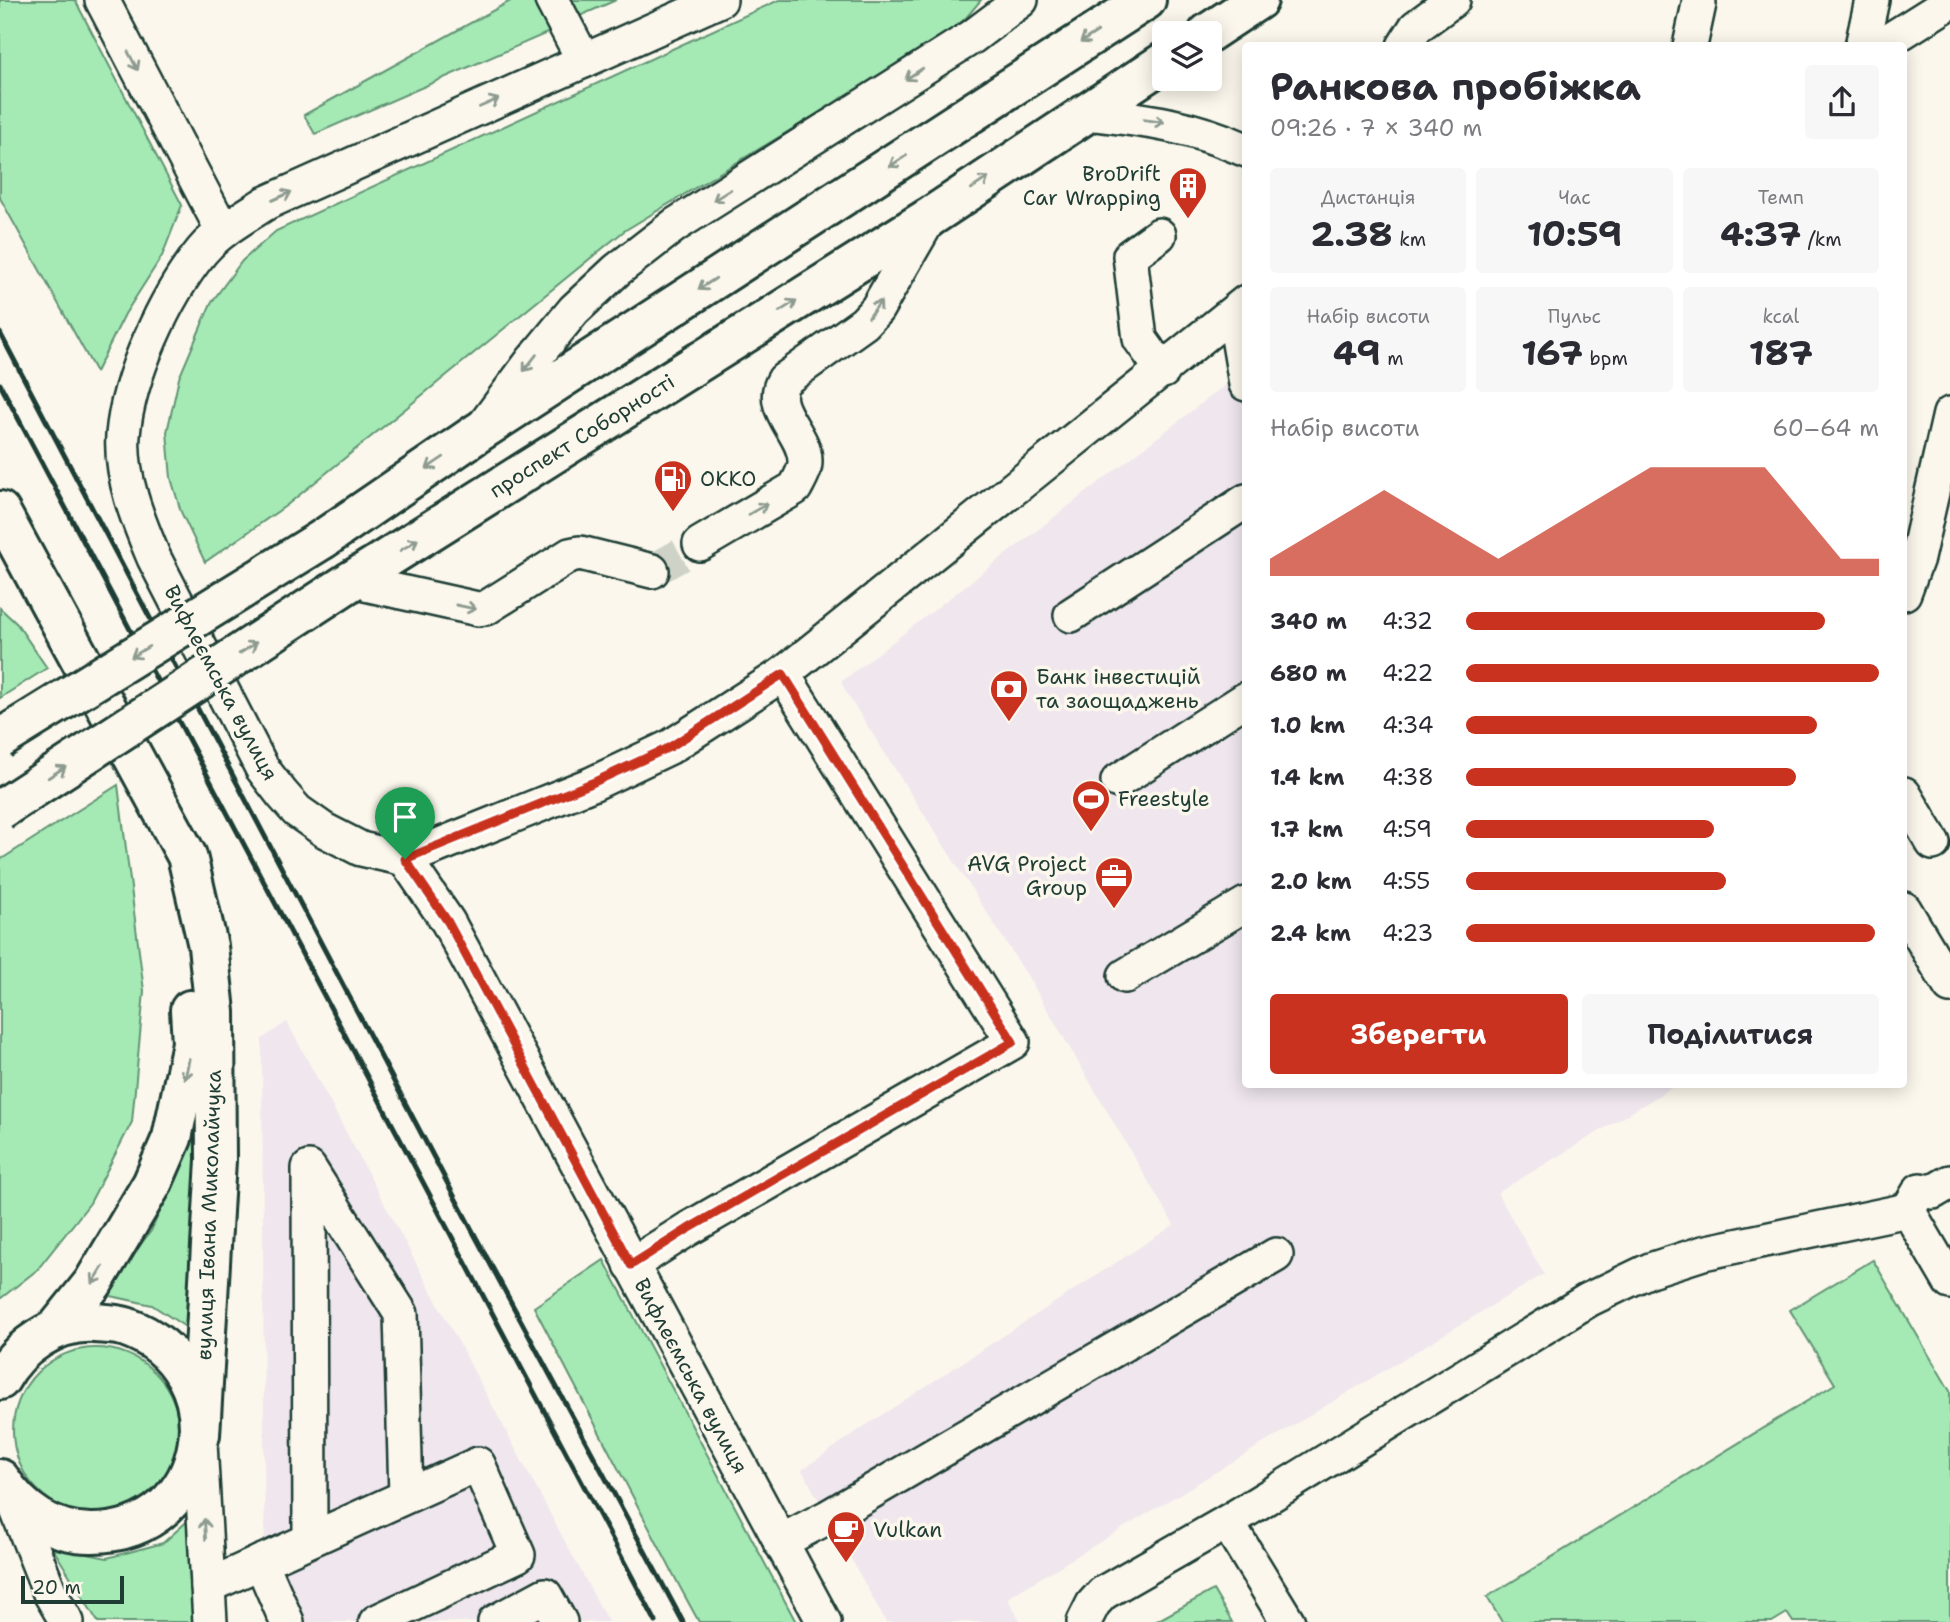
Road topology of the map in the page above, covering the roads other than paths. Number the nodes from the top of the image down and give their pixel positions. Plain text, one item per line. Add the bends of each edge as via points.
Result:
1 (102, 0) edge
2 (552, 0) edge
3 (720, 0) edge
4 (999, 0) edge
5 (1021, 0) edge
6 (1146, 0) edge
7 (1258, 0) edge
8 (1453, 0) edge
9 (1872, 0) edge
10 (1950, 2) edge
11 (1699, 4) dead end
12 (1222, 24) edge
13 (972, 37) junction
14 (1407, 42) edge
15 (1691, 42) edge
16 (1863, 42) edge
17 (1886, 42) edge
18 (583, 61) junction
19 (1152, 70) edge
20 (1086, 113) junction
21 (1242, 148) edge
22 (929, 217) junction
23 (223, 231) junction
24 (1159, 235) dead end
25 (1240, 308) edge
26 (1242, 333) edge
27 (1163, 371) junction
28 (1950, 414) edge
29 (479, 432) junction
30 (1242, 504) edge
31 (0, 511) edge
32 (700, 544) tunnel mouth
33 (0, 563) edge
34 (652, 571) tunnel mouth
35 (351, 581) junction
36 (1907, 585) edge
37 (53, 607) junction
38 (1071, 615) dead end
39 (783, 674) junction
40 (1242, 702) edge
41 (0, 739) edge
42 (1118, 781) dead end
43 (1907, 799) edge
44 (159, 808) junction
45 (0, 810) edge
46 (1933, 843) dead end
47 (405, 859) junction
48 (1242, 906) edge
49 (1907, 914) edge
50 (1125, 976) dead end
51 (1950, 986) edge
52 (1950, 1161) edge
53 (1926, 1194) edge
54 (1276, 1255) dead end
55 (631, 1265) junction
56 (1950, 1282) edge
57 (56, 1329) junction
58 (3, 1372) edge
59 (200, 1435) junction
60 (6, 1488) edge
61 (406, 1496) junction
62 (1227, 1522) junction
63 (310, 1539) junction
64 (780, 1542) junction
65 (261, 1562) junction
66 (208, 1586) junction
67 (66, 1622) edge
68 (210, 1622) edge
69 (287, 1622) edge
70 (376, 1622) edge
71 (495, 1622) edge
72 (560, 1622) edge
73 (824, 1622) edge
74 (1084, 1622) edge
75 (1288, 1622) edge

1 -> 23 street
2 - 18 street
3 - 18 street, Вифлеємська вулиця
4 - 13 street
5 - 13 street
6 -> 29 main road
7 - 12 main road
8 - 14 street via 1416,27
9 - 16 street
10 - 17 street
11 - 15 street
13 -> 29 street via 675,225 617,270 574,310
23 -> 18 street, Вифлеємська вулиця via 265,203
19 - 20 main road, проспект Соборності
20 -> 21 street via 1162,122
22 -> 20 main road, проспект Соборності
32 -> 22 street via 795,488 806,463 780,404 779,388 877,309
35 -> 22 main road, проспект Соборності
23 - 47 street, Вифлеємська вулиця via 183,278 155,328 133,385 123,436 127,482 154,558 269,777 297,811 324,830 361,849
24 - 27 street via 1130,256 1140,339
25 - 26 street
25 - 27 street
27 - 39 street
28 - 36 street
29 -> 41 main road, bridge via 323,539
30 - 38 street
31 - 37 main road
33 - 37 main road
35 -> 34 street via 478,609 570,555 580,553
45 -> 35 main road, проспект Соборності, bridge
37 - 44 main road
39 - 47 street via 670,747
39 - 55 street via 1013,1042
40 - 42 street
43 - 46 street
44 -> 57 main road, вулиця Івана Миколайчука via 188,959 192,1043 172,1138 152,1184 93,1283
44 - 59 main road, вулиця Івана Миколайчука via 187,856 208,946 215,1013 216,1160
47 - 55 street, Вифлеємська вулиця via 448,922
48 - 50 street
49 - 51 street
52 - 53 street via 1924,1178
53 - 56 street
53 - 62 street via 1650,1270 1588,1300
54 - 64 street
55 - 64 street, Вифлеємська вулиця
57 - 58 main road via 29,1344
57 - 59 main road via 91,1322 126,1327 157,1343 182,1368 196,1400
59 - 60 main road via 192,1469 174,1498 146,1522 111,1534 74,1533 40,1521
66 -> 59 street
60 - 67 street
61 - 63 street
61 - 63 street via 401,1314 309,1168
61 - 70 street via 478,1464 519,1555
62 - 74 street via 1103,1593
62 - 75 street
63 - 65 street
64 - 73 street, Вифлеємська вулиця
65 - 66 street
65 - 69 street
66 - 68 street
71 - 72 street via 544,1595

